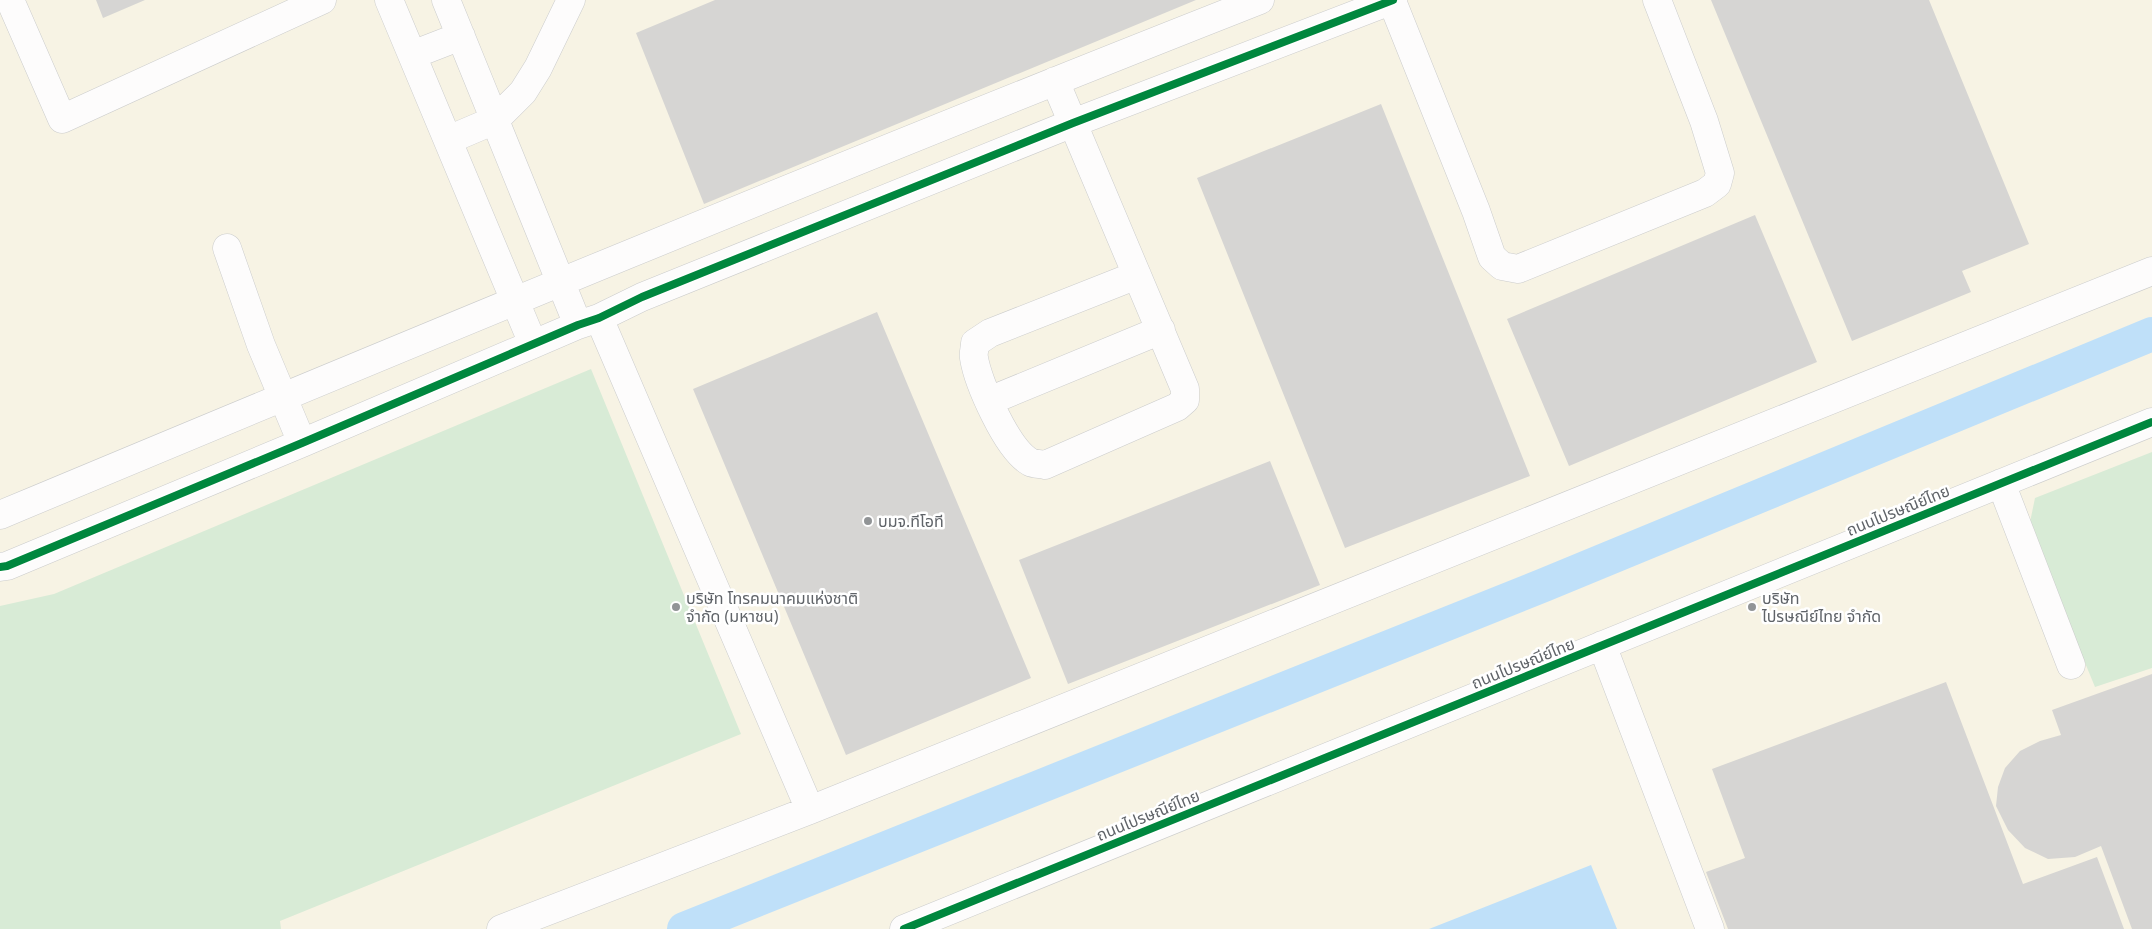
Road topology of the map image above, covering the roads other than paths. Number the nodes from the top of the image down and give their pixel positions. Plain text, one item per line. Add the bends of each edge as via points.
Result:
1 (10, 0) edge
2 (322, 0) edge
3 (389, 0) edge
4 (446, 0) edge
5 (571, 0) edge
6 (1260, 0) edge
7 (1392, 0) edge
8 (1657, 0) edge
9 (461, 36) junction
10 (412, 55) junction
11 (1055, 81) junction
12 (495, 120) junction
13 (1073, 123) junction
14 (448, 140) junction
15 (227, 248) dead end
16 (2152, 271) edge
17 (1137, 275) junction
18 (561, 280) junction
19 (514, 301) junction
20 (588, 321) junction
21 (1160, 330) junction
22 (533, 344) junction
23 (284, 396) junction
24 (989, 401) junction
25 (2152, 422) edge
26 (302, 443) junction
27 (2001, 483) junction
28 (0, 515) edge
29 (2, 559) edge
30 (1602, 645) junction
31 (2071, 665) dead end
32 (810, 810) junction
33 (501, 929) edge
34 (904, 929) edge
35 (1710, 929) edge

1 - 2 street via 62,120
3 - 10 street
4 - 9 street
5 - 12 street via 523,92
6 - 11 street
7 - 8 street via 1492,257 1502,266 1518,269 1705,193 1717,184 1720,173 1704,121
7 - 13 street
9 - 10 street
9 - 12 street
10 - 14 street
11 - 13 street
11 - 18 street
12 - 14 street
12 - 18 street
13 - 17 street
13 - 20 street
14 - 19 street
15 - 23 street via 261,345
16 - 32 street
17 - 21 street
17 - 24 street via 990,333 976,343 973,357
18 - 19 street
18 - 20 street
19 - 22 street
19 - 23 street
20 - 22 street
20 - 32 street
21 - 24 street
21 - 24 street via 1185,389 1185,400 1177,407 1045,464 1031,462 1021,454 1006,435
22 - 26 street
23 - 26 street
23 - 28 street
25 - 27 street, ถนนไปรษณีย์ไทย
26 - 29 street
27 - 30 street, ถนนไปรษณีย์ไทย
27 - 31 street
30 - 34 street, ถนนไปรษณีย์ไทย
30 - 35 street
32 - 33 street

